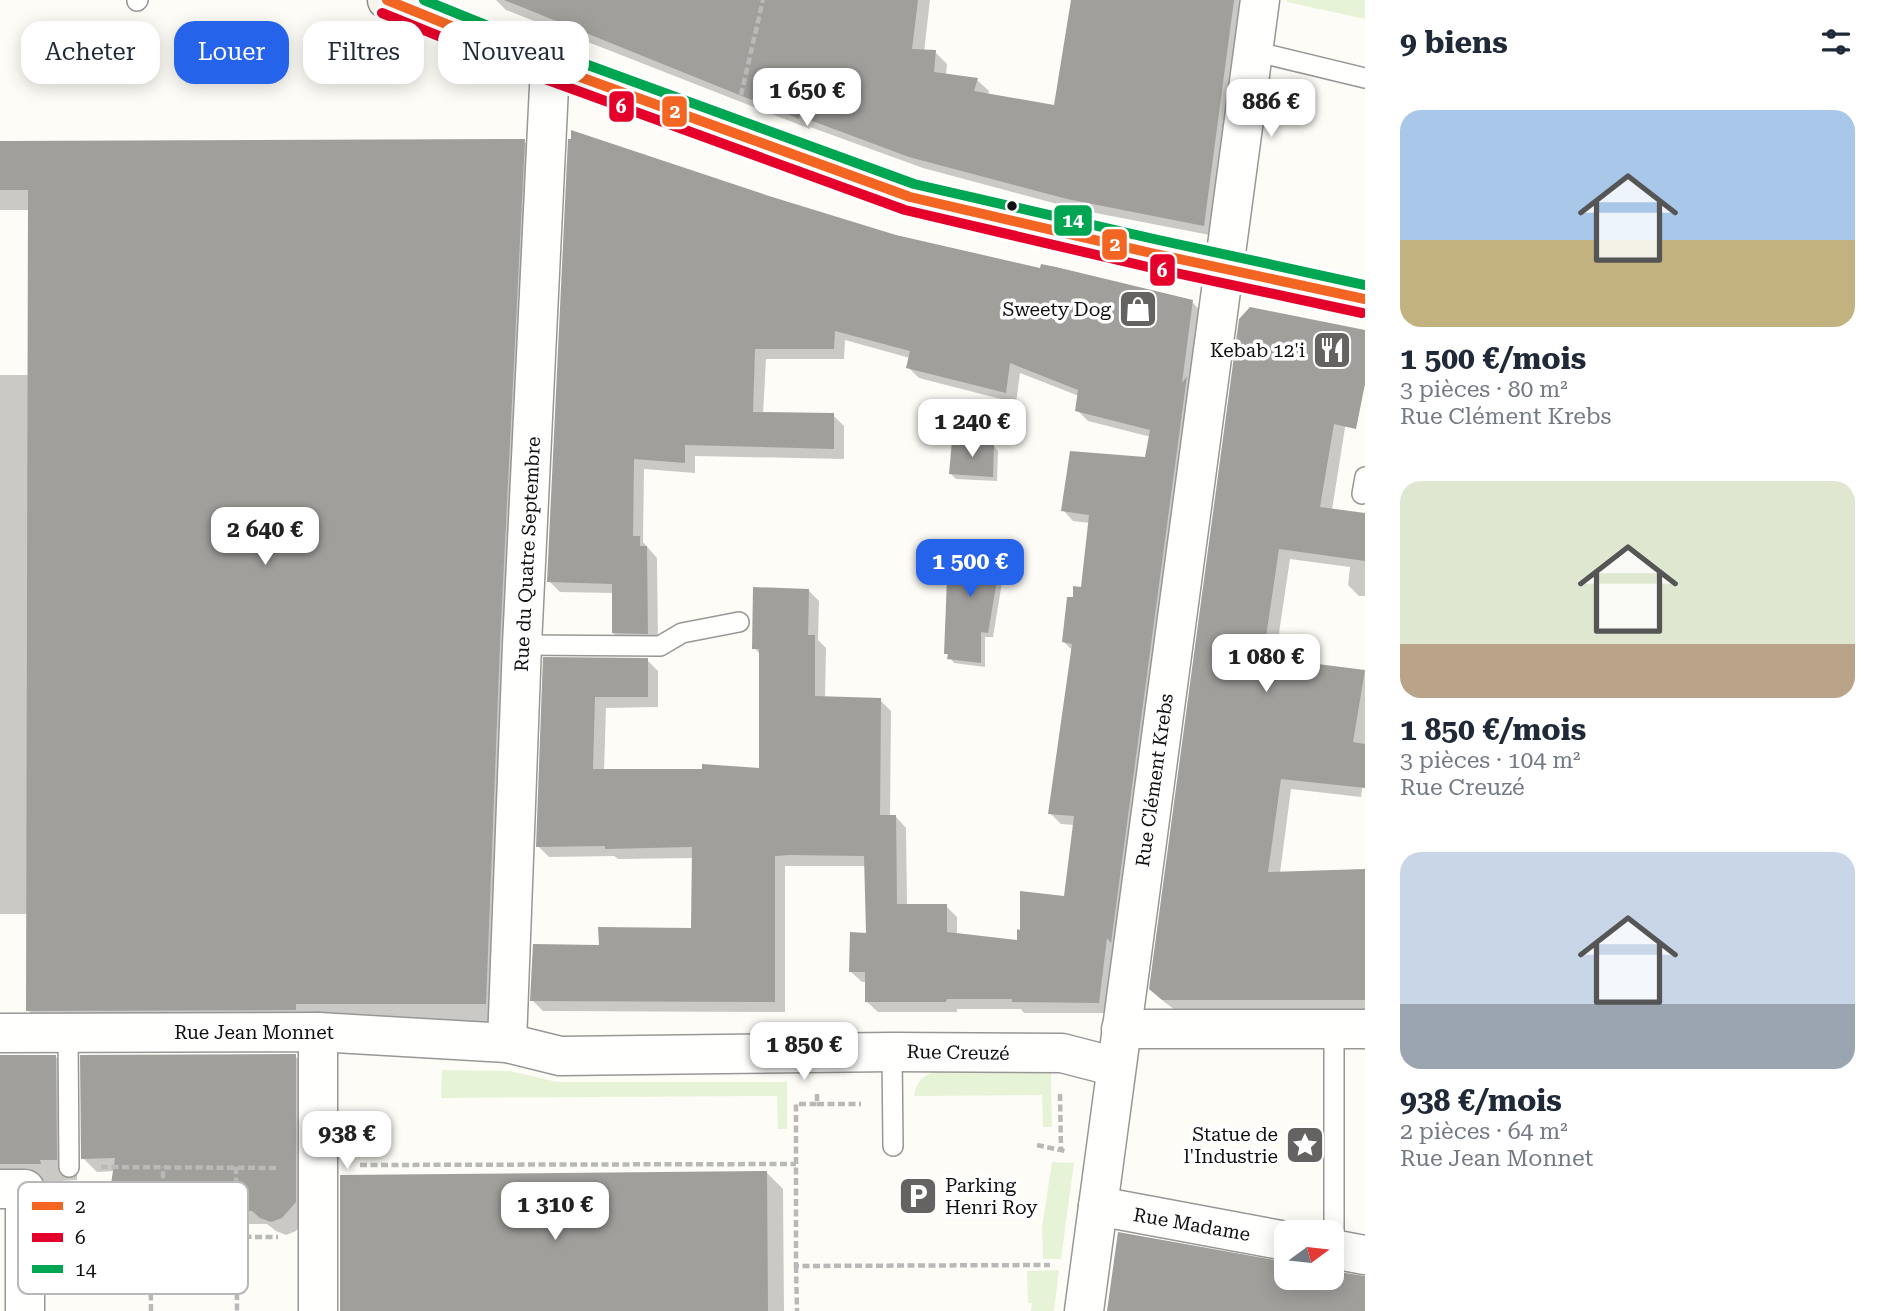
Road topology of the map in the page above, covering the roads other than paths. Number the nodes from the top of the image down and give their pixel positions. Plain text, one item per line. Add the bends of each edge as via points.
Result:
1 (387, 0) edge
2 (1260, 0) edge
3 (439, 21) edge
4 (1253, 51) junction
5 (1365, 78) edge
6 (589, 80) edge
7 (549, 84) edge
8 (1223, 269) junction
9 (1365, 299) edge
10 (739, 622) dead end
11 (522, 645) junction
12 (1121, 1029) junction
13 (1349, 1029) edge
14 (0, 1032) edge
15 (68, 1032) junction
16 (318, 1032) junction
17 (507, 1043) junction
18 (892, 1052) junction
19 (1116, 1067) junction
20 (893, 1146) dead end
21 (69, 1167) dead end
22 (0, 1189) edge
23 (18, 1189) edge
24 (1098, 1206) junction
25 (1274, 1239) edge
26 (1344, 1251) edge
27 (318, 1311) edge
28 (1084, 1311) edge

1 - 3 main road
2 - 4 street, Rue Clément Krebs
4 - 5 lane
4 - 8 street, Rue Clément Krebs
6 - 8 main road via 910,197
7 - 11 street, Rue du Quatre Septembre
8 - 9 main road
8 - 12 street, Rue Clément Krebs
10 - 11 lane via 682,633 660,646
11 - 17 street, Rue du Quatre Septembre
12 - 13 street
12 - 19 street, Rue Clément Krebs
13 - 26 lane
14 - 15 street, Rue Jean Monnet
15 - 16 street, Rue Jean Monnet
15 - 21 lane
16 - 17 street, Rue Jean Monnet
16 - 27 street
17 - 18 street, Rue Creuzé via 560,1056
18 - 19 street, Rue Creuzé via 1062,1054
18 - 20 lane
19 - 24 street, Rue Clément Krebs
22 - 23 street
24 - 25 street, Rue Madame
24 - 28 street, Rue Clément Krebs

